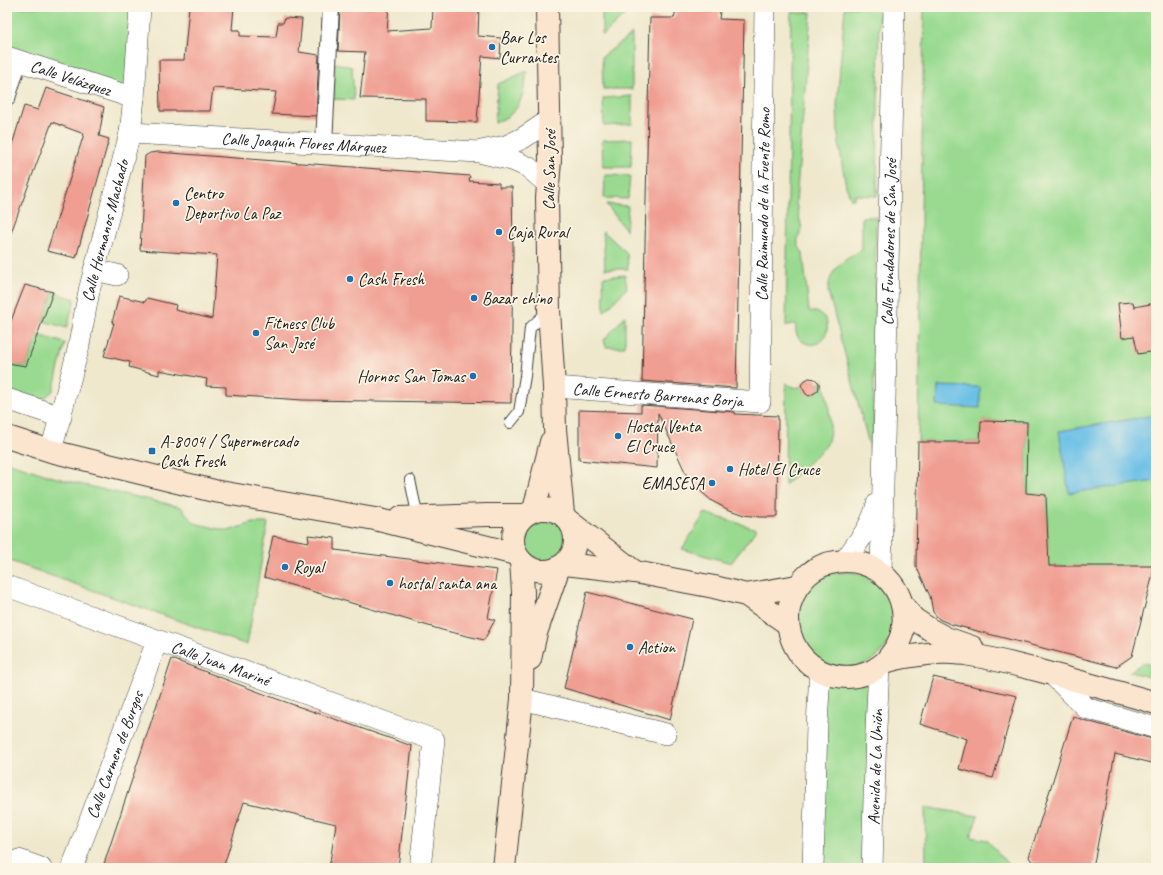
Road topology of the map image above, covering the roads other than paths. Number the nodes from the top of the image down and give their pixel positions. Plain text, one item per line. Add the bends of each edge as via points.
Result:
1 (140, 7) edge
2 (331, 7) edge
3 (547, 7) edge
4 (765, 7) edge
5 (894, 7) edge
6 (13, 58) edge
7 (7, 98) edge
8 (134, 98) junction
9 (550, 120) junction
10 (130, 133) junction
11 (324, 144) junction
12 (479, 152) junction
13 (549, 185) junction
14 (94, 270) junction
15 (117, 275) dead end
16 (549, 310) junction
17 (554, 387) junction
18 (7, 399) edge
19 (760, 402) joint
20 (61, 417) junction
21 (510, 423) dead end
22 (554, 429) junction
23 (7, 437) edge
24 (51, 452) junction
25 (883, 478) junction
26 (410, 480) dead end
27 (529, 512) junction
28 (418, 518) junction
29 (567, 518) junction
30 (375, 519) junction
31 (518, 558) junction
32 (845, 560) junction
33 (562, 566) junction
34 (635, 572) junction
35 (881, 572) junction
36 (7, 586) edge
37 (797, 586) junction
38 (746, 595) junction
39 (902, 604) junction
40 (788, 624) junction
41 (157, 641) junction
42 (1005, 661) junction
43 (883, 664) junction
44 (820, 671) junction
45 (1052, 674) junction
46 (522, 699) junction
47 (1156, 702) edge
48 (1156, 728) edge
49 (666, 734) dead end
50 (7, 864) edge
51 (41, 868) edge
52 (72, 868) edge
53 (420, 868) edge
54 (504, 868) edge
55 (813, 868) edge
56 (872, 868) edge

1 - 8 street, Calle Hermanos Machado
2 - 11 street
3 - 9 main road, Calle San José
4 - 19 street, Calle Raimundo de la Fuente Romo
5 - 25 street, Calle Fundadores de San José
6 - 7 street
6 - 8 street, Calle Velázquez
8 - 10 street, Calle Hermanos Machado
9 - 12 street, Calle Joaquín Flores Márquez via 506,146
9 - 13 main road, Calle San José
10 - 11 street, Calle Joaquín Flores Márquez
10 - 14 street, Calle Hermanos Machado
11 - 12 street, Calle Joaquín Flores Márquez
12 - 13 street, Calle Joaquín Flores Márquez via 512,160 528,167
13 - 16 main road, Calle San José
14 - 15 street
14 - 20 street, Calle Hermanos Machado via 78,350 78,383
16 - 17 main road, Calle San José
16 - 21 lane via 530,328 520,412
17 - 19 street, Calle Ernesto Barrenas Borja
17 - 22 main road, Calle San José
18 - 20 street
20 - 24 street, Calle Hermanos Machado
22 - 27 main road
22 - 29 main road
23 - 24 main road
24 - 30 main road via 214,491
25 - 32 street, Calle Fundadores de San José via 875,514 869,527
25 - 35 street, Calle Fundadores de San José
26 - 28 lane
27 - 28 main road
27 - 29 main road via 544,508 554,510
27 - 31 main road via 517,523 513,533 513,544
28 - 30 main road
29 - 33 main road via 576,540 571,557
29 - 34 main road
30 - 31 main road
31 - 33 main road via 528,567 545,572
31 - 46 main road via 523,592
32 - 35 main road via 864,563
32 - 37 main road via 827,564 810,572
33 - 34 main road
33 - 46 main road via 536,633
34 - 38 main road
35 - 39 main road via 898,592
36 - 41 street, Calle Juan Mariné
37 - 38 main road
37 - 40 main road via 789,604
38 - 40 main road
39 - 42 main road via 914,619 931,630
39 - 43 main road via 904,616 900,641
40 - 44 main road via 793,643 804,659
41 - 52 street, Calle Carmen de Burgos
41 - 53 street, Calle Juan Mariné via 434,740
42 - 43 main road via 944,652 913,655
42 - 45 main road
43 - 44 main road via 855,677 837,676
43 - 56 street, Avenida de La Unión via 876,729
44 - 55 street
45 - 47 main road
45 - 48 street via 1086,708
46 - 49 street
46 - 54 main road
50 - 51 street via 19,860

